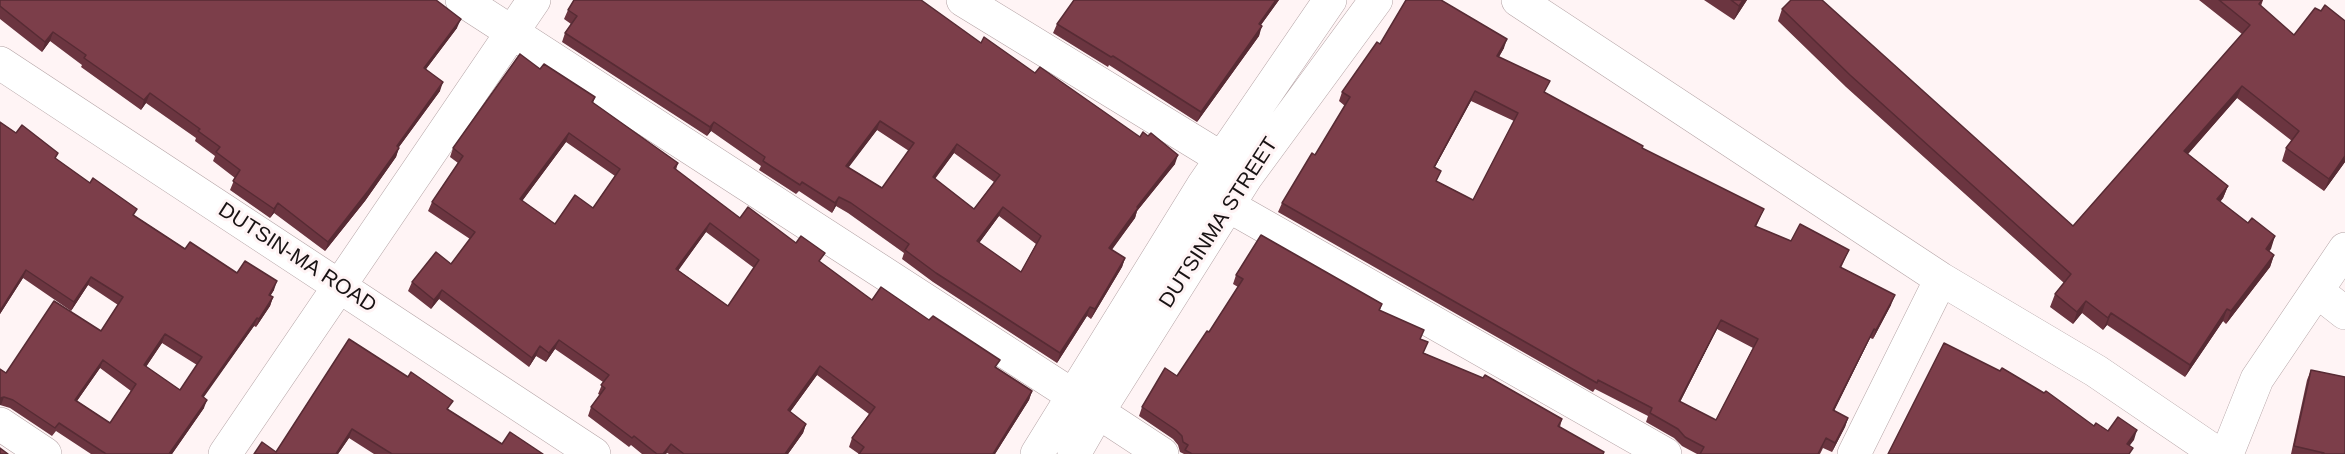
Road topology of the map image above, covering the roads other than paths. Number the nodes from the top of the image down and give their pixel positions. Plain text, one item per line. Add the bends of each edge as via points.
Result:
1 (462, 0) edge
2 (534, 0) edge
3 (963, 0) edge
4 (1330, 0) edge
5 (1376, 0) edge
6 (1518, 0) edge
7 (512, 33) junction
8 (0, 63) edge
9 (1221, 158) junction
10 (1229, 206) junction
11 (2345, 249) edge
12 (1941, 279) junction
13 (339, 285) junction
14 (2316, 291) junction
15 (2345, 313) edge
16 (1085, 403) junction
17 (0, 424) edge
18 (45, 454) edge
19 (225, 454) edge
20 (594, 454) edge
21 (1037, 454) edge
22 (1074, 454) edge
23 (1162, 454) edge
24 (1665, 454) edge
25 (1854, 454) edge
26 (2218, 454) edge
27 (2227, 454) edge

1 - 7 street
2 - 7 street
3 - 9 street
4 - 9 street, DUTSINMA STREET
5 - 10 street, DUTSINMA STREET via 1246,177
6 - 12 street
7 - 13 street
7 - 16 street
8 - 13 street, DUTSIN-MA ROAD
9 - 16 street, DUTSINMA STREET
10 - 16 street, DUTSINMA STREET
10 - 24 street
11 - 14 street
12 - 25 street
12 - 26 street via 2096,370
13 - 19 street
13 - 20 street, DUTSIN-MA ROAD
14 - 15 street
14 - 27 street via 2257,379
16 - 21 street, DUTSINMA STREET
16 - 22 street, DUTSINMA STREET
16 - 23 street
17 - 18 street

